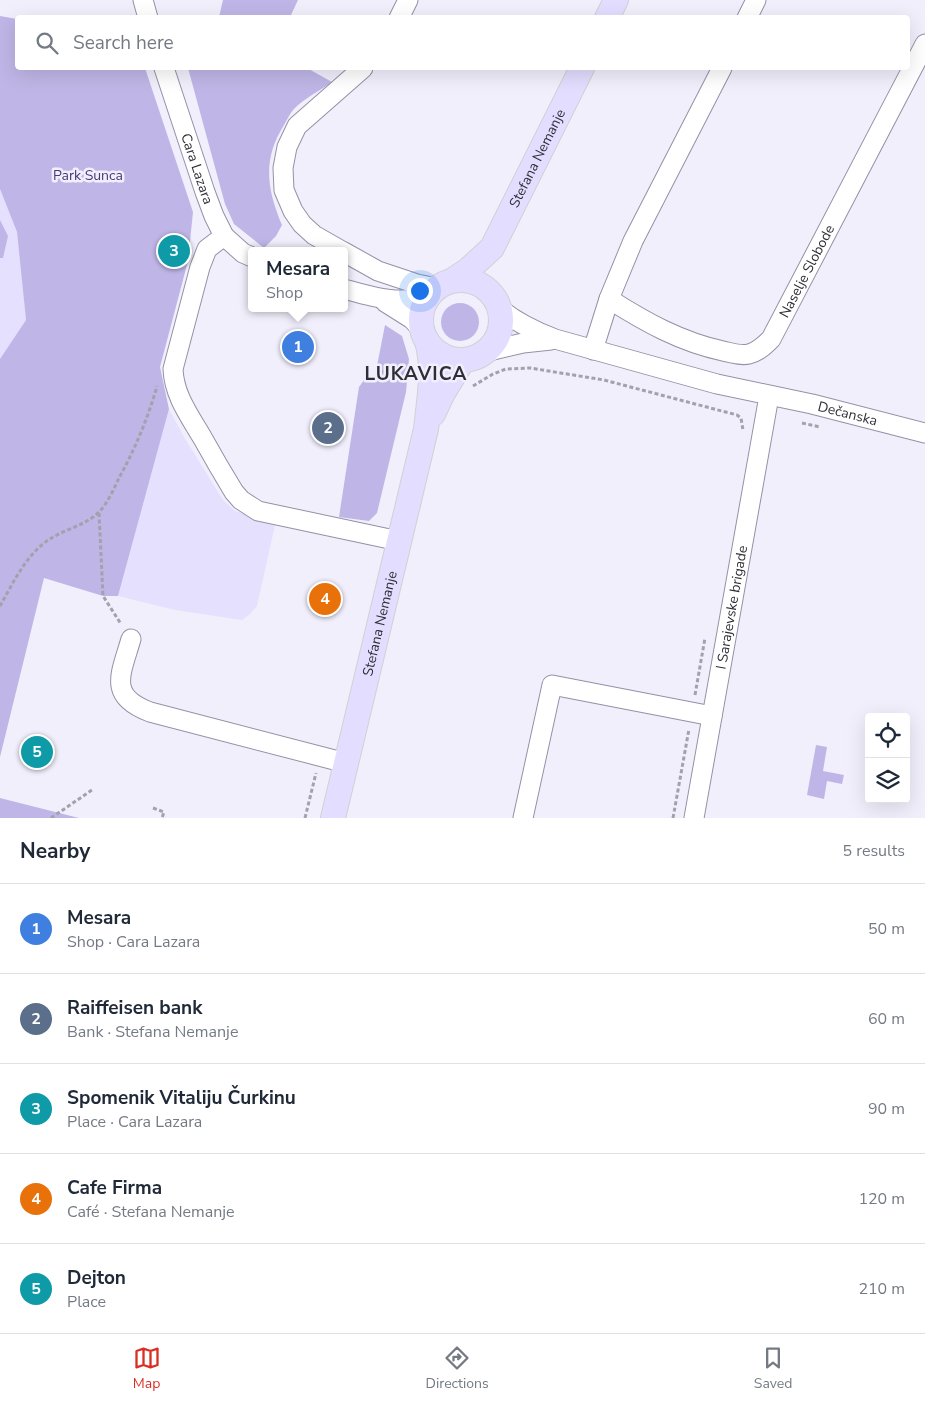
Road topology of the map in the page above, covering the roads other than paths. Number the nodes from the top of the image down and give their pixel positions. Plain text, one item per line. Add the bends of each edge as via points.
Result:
1 (142, 0) edge
2 (408, 0) edge
3 (616, 0) edge
4 (756, 0) edge
5 (147, 15) edge
6 (400, 15) edge
7 (608, 15) edge
8 (748, 15) edge
9 (925, 44) edge
10 (165, 70) edge
11 (361, 70) edge
12 (581, 70) edge
13 (721, 70) edge
14 (224, 236) junction
15 (336, 247) edge
16 (492, 248) junction
17 (348, 254) edge
18 (248, 255) edge
19 (440, 288) junction
20 (348, 290) edge
21 (609, 299) junction
22 (382, 300) junction
23 (497, 303) junction
24 (425, 336) junction
25 (555, 340) junction
26 (594, 350) junction
27 (485, 352) junction
28 (463, 360) junction
29 (769, 396) junction
30 (426, 429) junction
31 (925, 433) edge
32 (399, 541) junction
33 (131, 639) road end
34 (712, 716) junction
35 (346, 763) junction
36 (333, 818) edge
37 (523, 818) edge
38 (694, 818) edge

1 - 5 street
2 - 6 street
3 - 7 main road
4 - 8 street
9 - 21 street, Naselje Slobode via 771,339 758,351 740,355 672,336
10 - 14 street, Cara Lazara via 205,192
11 - 15 street via 297,126 283,168 284,190 293,211 314,235
12 - 16 main road, Stefana Nemanje
13 - 21 street via 633,241
14 - 18 street, Cara Lazara
14 - 32 street via 207,249 200,267 173,369 174,382 189,416 234,492 258,511
16 - 19 main road, Stefana Nemanje via 468,270
16 - 23 main road, Stefana Nemanje via 491,266
17 - 19 street via 378,271
19 - 22 street via 418,300
19 - 23 main road via 465,280 486,288
19 - 24 main road via 422,312
20 - 22 street
21 - 26 street
22 - 24 street via 412,319
23 - 25 street via 514,320
23 - 27 main road via 502,321 494,343
24 - 28 main road via 443,355
24 - 30 main road, Stefana Nemanje via 431,355
25 - 26 street, Dečanska
25 - 27 street
26 - 29 street, Dečanska
27 - 28 main road
28 - 30 main road, Stefana Nemanje
29 - 31 street, Dečanska
29 - 34 street, I Sarajevske brigade
30 - 32 main road, Stefana Nemanje
32 - 35 main road, Stefana Nemanje
33 - 35 street via 121,676 121,690 136,707
34 - 37 street via 552,684
34 - 38 street, I Sarajevske brigade
35 - 36 main road, Stefana Nemanje

